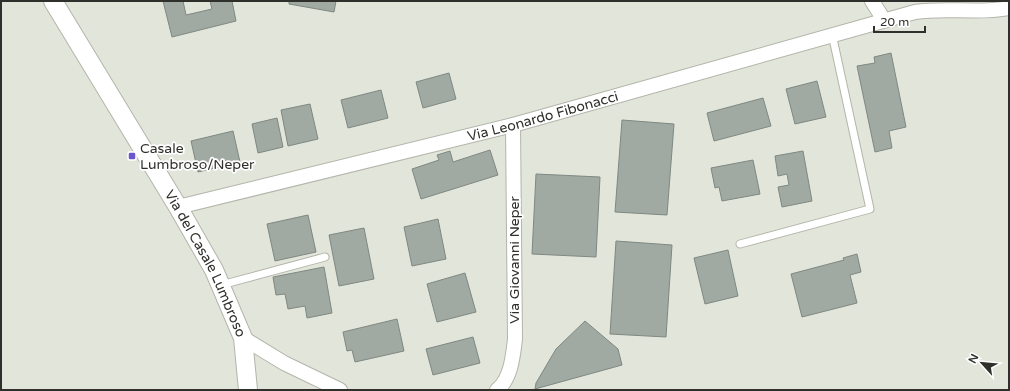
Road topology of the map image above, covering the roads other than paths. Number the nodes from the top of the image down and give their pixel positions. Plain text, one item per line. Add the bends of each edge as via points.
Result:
1 (53, 1) edge
2 (872, 1) edge
3 (1009, 8) edge
4 (884, 20) junction
5 (832, 34) junction
6 (513, 125) junction
7 (178, 207) junction
8 (740, 244) dead end
9 (324, 257) dead end
10 (221, 285) junction
11 (244, 338) junction
12 (248, 390) edge
13 (340, 390) edge
14 (497, 390) edge

1 - 7 street, Via del Casale Lumbroso
2 - 4 street
3 - 4 street, Via Leonardo Fibonacci via 981,11 932,9
4 - 5 street, Via Leonardo Fibonacci
5 - 6 street, Via Leonardo Fibonacci
5 - 8 lane via 870,209
6 - 7 street, Via Leonardo Fibonacci
6 - 14 street, Via Giovanni Neper via 515,339 507,375
7 - 10 street, Via del Casale Lumbroso
9 - 10 lane
10 - 11 street, Via del Casale Lumbroso
11 - 12 street, Via del Casale Lumbroso
11 - 13 street via 284,363

